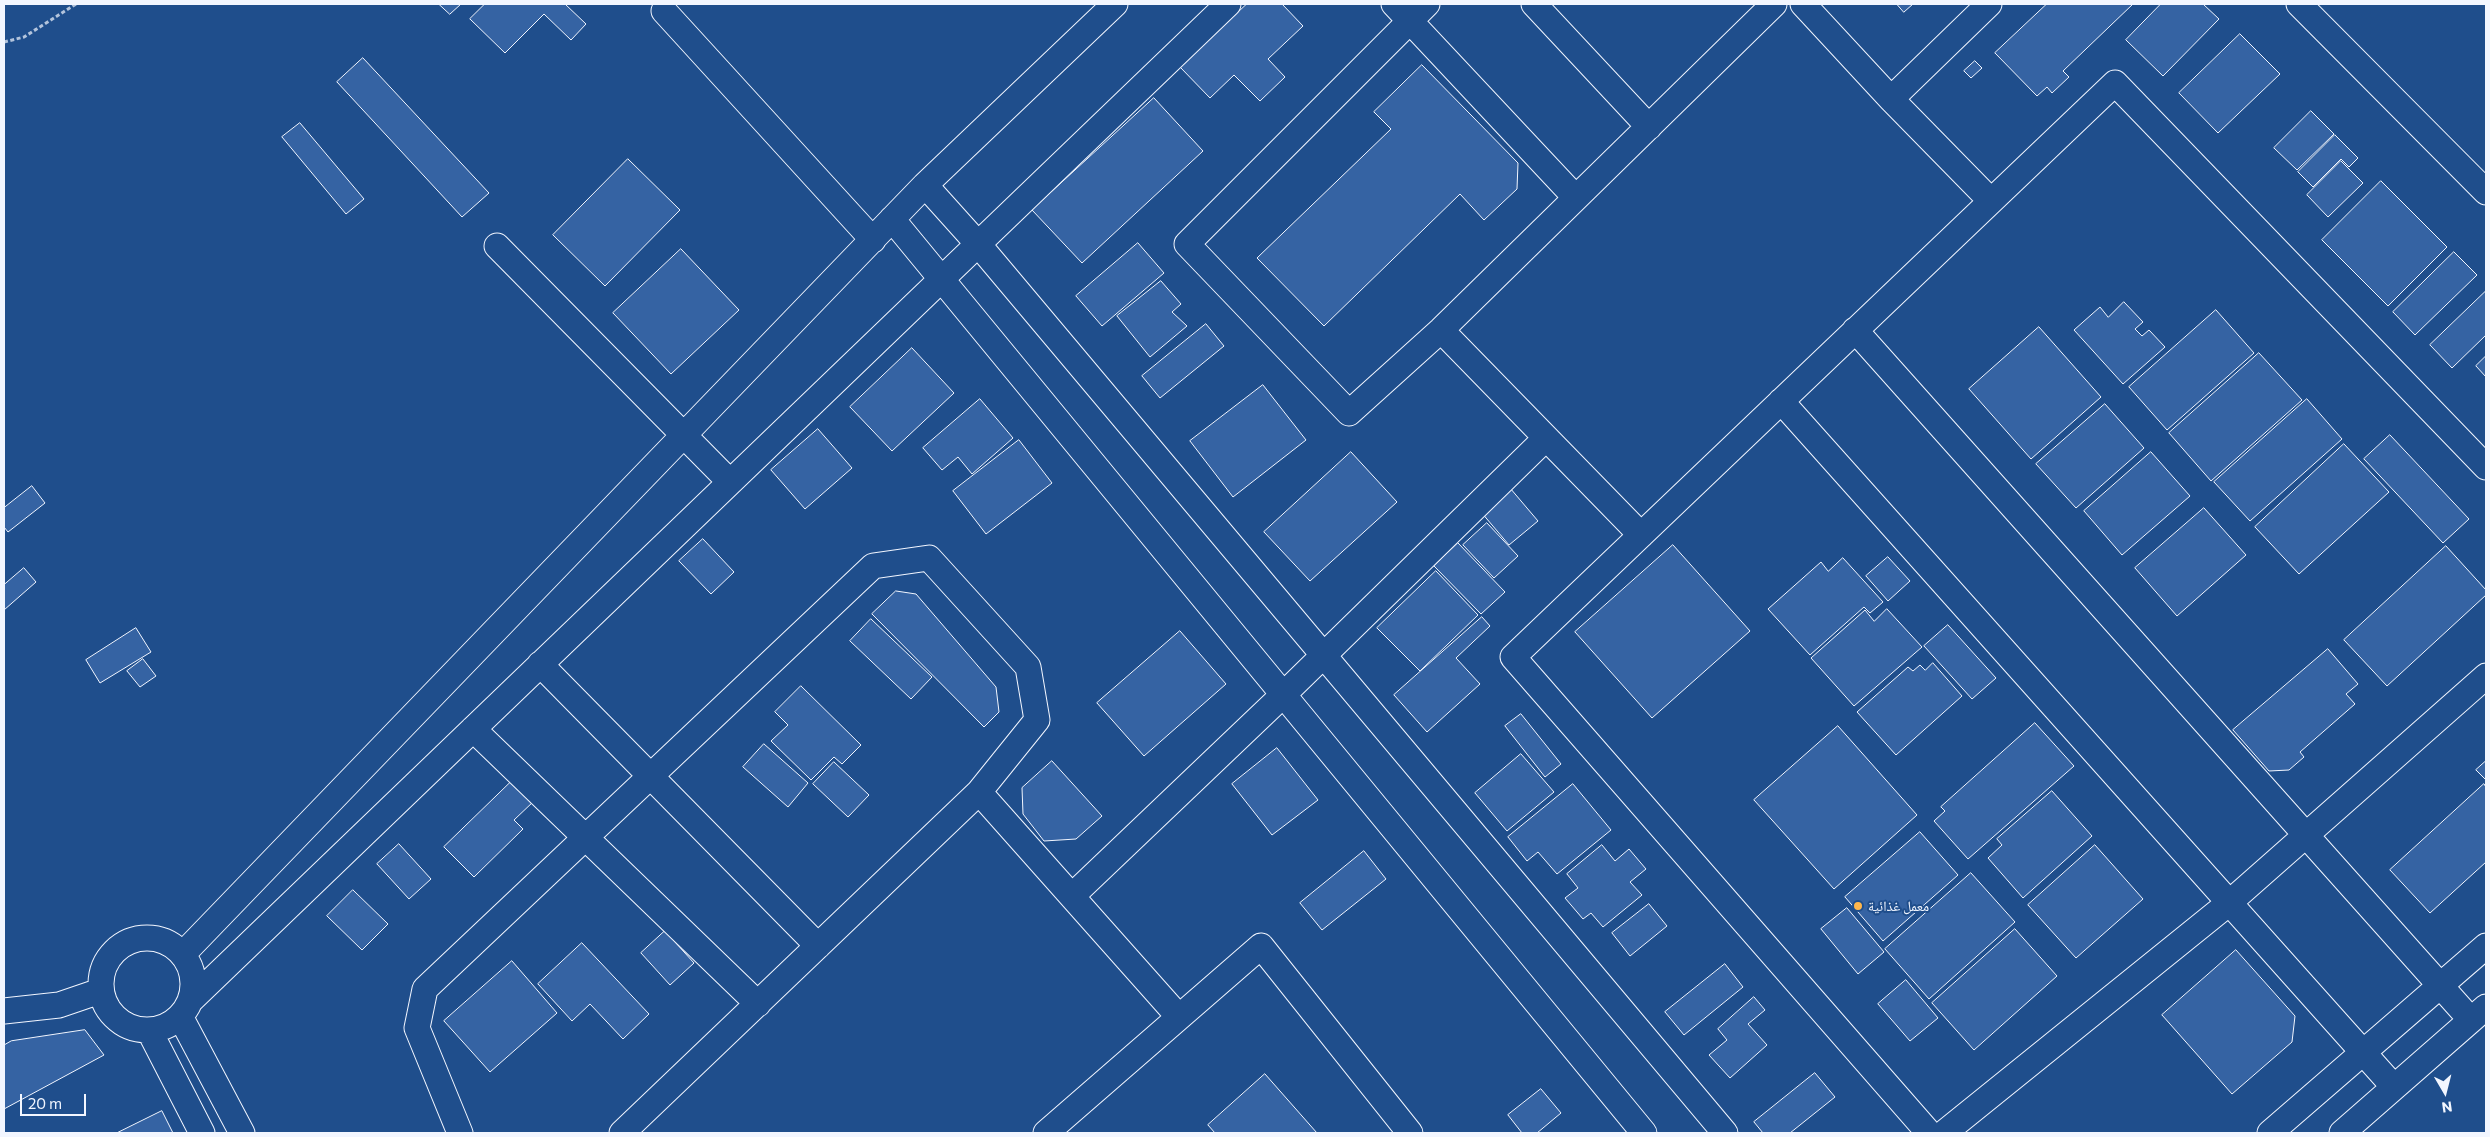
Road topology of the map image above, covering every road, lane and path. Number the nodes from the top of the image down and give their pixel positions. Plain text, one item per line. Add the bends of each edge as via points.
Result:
1 (76, 4) edge
2 (1115, 4) edge
3 (1228, 4) edge
4 (1534, 4) edge
5 (1774, 4) edge
6 (1803, 4) edge
7 (1989, 4) edge
8 (2299, 4) edge
9 (1411, 9) edge
10 (664, 11) dead end
11 (4, 42) edge
12 (1890, 99) junction
13 (1649, 127) junction
14 (926, 185) junction
15 (2486, 192) edge
16 (1576, 198) junction
17 (1991, 201) junction
18 (892, 219) junction
19 (873, 240) junction
20 (978, 244) junction
21 (497, 246) dead end
22 (941, 280) junction
23 (1441, 330) junction
24 (1855, 330) junction
25 (1781, 401) junction
26 (684, 435) junction
27 (1546, 438) junction
28 (2486, 467) edge
29 (730, 482) junction
30 (1641, 535) junction
31 (1324, 655) junction
32 (540, 664) junction
33 (2486, 676) edge
34 (1283, 695) junction
35 (473, 729) junction
36 (650, 776) junction
37 (979, 792) junction
38 (2306, 835) junction
39 (585, 837) junction
40 (1072, 896) junction
41 (2229, 902) junction
42 (818, 946) junction
43 (2486, 946) edge
44 (183, 954) junction
45 (2440, 986) junction
46 (100, 990) junction
47 (758, 1004) junction
48 (185, 1008) junction
49 (4, 1011) edge
50 (2479, 1014) edge
51 (1179, 1017) junction
52 (149, 1030) junction
53 (2363, 1052) junction
54 (2394, 1088) junction
55 (202, 1133) edge
56 (242, 1133) edge
57 (460, 1133) edge
58 (622, 1133) edge
59 (1046, 1133) edge
60 (1410, 1133) edge
61 (1644, 1133) edge
62 (1725, 1133) edge
63 (1929, 1133) edge
64 (1944, 1133) edge
65 (2270, 1133) edge
66 (2342, 1133) edge

1 - 11 path via 24,37
2 - 14 street
3 - 20 street
4 - 13 street
5 - 13 street
6 - 12 street
7 - 12 street
8 - 15 street
9 - 16 street
9 - 23 street via 1187,244 1349,413
10 - 19 street
12 - 17 street
13 - 16 street
14 - 18 street
14 - 20 street
16 - 23 street
17 - 24 street
17 - 28 street via 2115,83
18 - 19 street
18 - 22 street
19 - 26 street
20 - 22 street
20 - 31 street
21 - 26 street
22 - 29 street
22 - 34 street
23 - 27 street
24 - 25 street
24 - 38 street
25 - 30 street
25 - 41 street
26 - 29 street
26 - 44 street
27 - 30 street
27 - 31 street
29 - 32 street
30 - 63 street via 1513,657
31 - 34 street
31 - 62 street
32 - 35 street
32 - 36 street
33 - 38 street
34 - 40 street
34 - 61 street
35 - 39 street
35 - 48 street
36 - 37 street via 873,566 929,558 1028,667 1037,720
36 - 39 street
36 - 42 street
37 - 40 street
37 - 42 street
38 - 41 street
38 - 45 street
39 - 47 street
39 - 57 street via 424,989 417,1028
40 - 51 street
41 - 53 street
41 - 64 street
42 - 47 street
43 - 45 street
44 - 46 street via 156,938 141,937 126,942 107,959 101,974
44 - 48 street via 191,969 193,985
45 - 50 street
45 - 53 street
46 - 49 street via 58,1005
46 - 52 street via 106,1006 118,1021 133,1028
47 - 58 street
48 - 52 street via 167,1026
48 - 56 street
50 - 54 street
51 - 59 street
51 - 60 street via 1260,946
52 - 55 street
53 - 54 street
53 - 65 street
54 - 66 street

